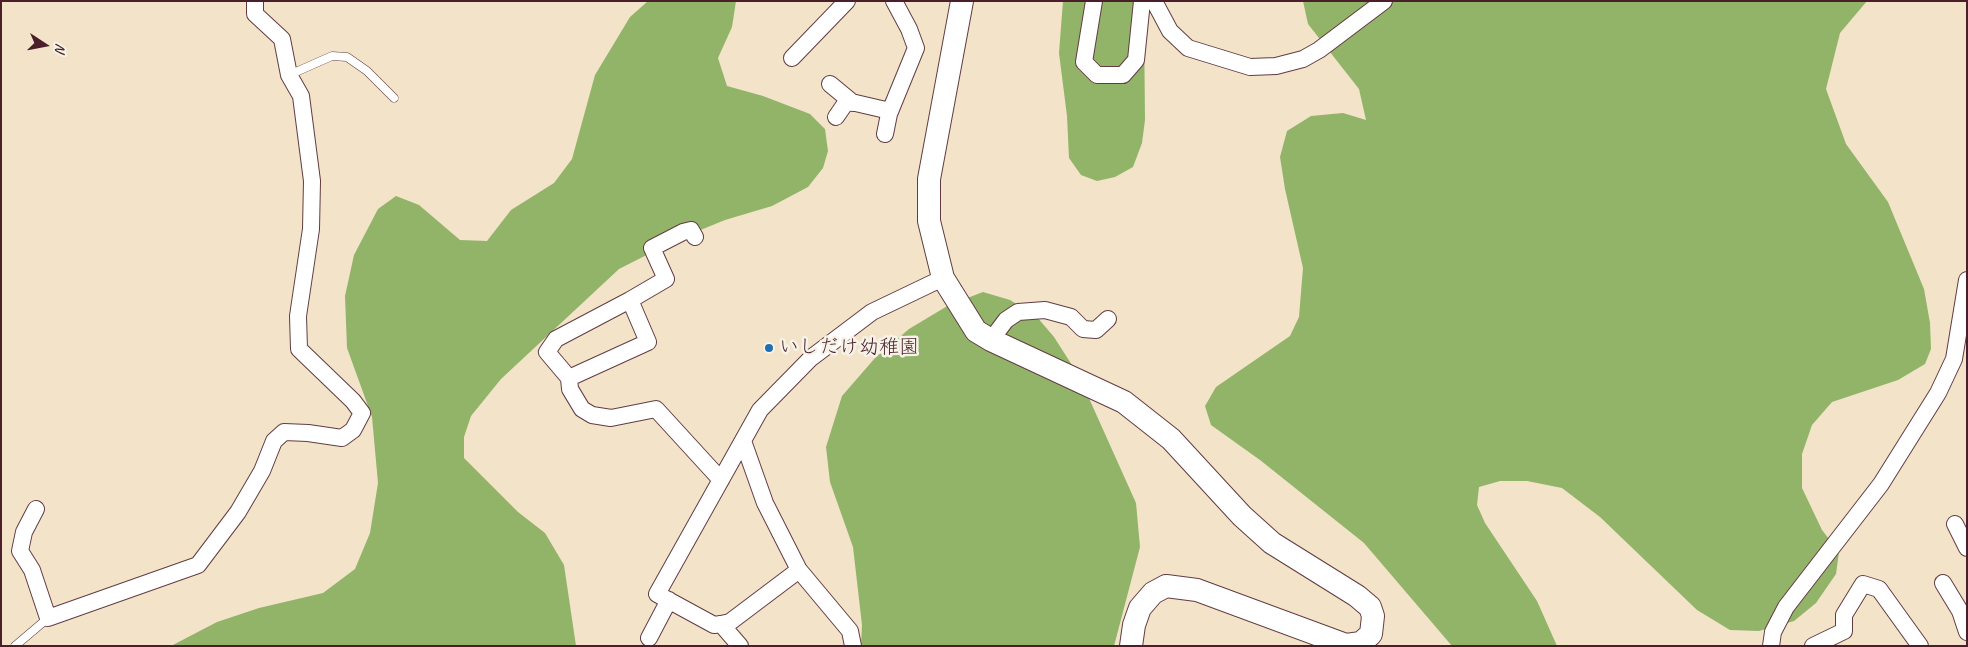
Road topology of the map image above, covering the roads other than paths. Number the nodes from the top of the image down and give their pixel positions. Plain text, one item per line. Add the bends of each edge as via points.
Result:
1 (255, 1) edge
2 (847, 1) edge
3 (894, 1) edge
4 (962, 1) edge
5 (1094, 1) edge
6 (1142, 1) edge
7 (1154, 1) edge
8 (1384, 1) edge
9 (792, 58) dead end
10 (289, 75) junction
11 (830, 84) dead end
12 (394, 98) dead end
13 (853, 103) junction
14 (890, 111) junction
15 (836, 117) dead end
16 (885, 134) dead end
17 (695, 237) dead end
18 (943, 278) junction
19 (1967, 280) edge
20 (630, 300) junction
21 (1108, 319) dead end
22 (991, 340) junction
23 (569, 378) junction
24 (743, 441) junction
25 (721, 480) junction
26 (36, 509) dead end
27 (1955, 524) dead end
28 (1967, 548) edge
29 (799, 570) junction
30 (1943, 583) dead end
31 (668, 600) junction
32 (48, 618) junction
33 (721, 624) junction
34 (1967, 632) edge
35 (649, 638) dead end
36 (15, 646) edge
37 (740, 646) edge
38 (853, 646) edge
39 (1131, 646) edge
40 (1771, 646) edge
41 (1813, 646) edge
42 (1920, 646) edge

1 - 10 street via 255,14 282,39
2 - 9 street
3 - 14 street via 916,48
4 - 18 street via 930,179 929,221
5 - 6 street via 1084,62 1097,75 1123,75 1136,60
7 - 8 street via 1170,31 1188,48 1250,67 1276,66 1303,59
10 - 12 lane via 332,56 347,57 367,71
10 - 32 street via 302,96 312,181 311,229 298,316 299,349 362,413 353,430 342,438 284,432 274,441 262,471 238,512 198,565
11 - 13 street
13 - 14 street
13 - 15 street via 847,101
14 - 16 street
17 - 20 street via 691,230 683,232 652,248 666,279
18 - 22 street via 976,330
18 - 24 street via 872,312 811,358 760,410
19 - 40 street via 1954,359 1938,393 1881,484 1786,607 1773,632
20 - 23 street via 648,342
20 - 23 street via 556,339 547,352
21 - 22 street via 1096,330 1083,330 1071,316 1044,310 1018,312 1006,320
22 - 39 street via 1124,402 1170,439 1242,516 1272,543 1357,596 1370,607 1373,616 1371,634 1355,646 1346,645 1197,590 1166,586 1153,593 1140,608
23 - 25 street via 570,389 582,409 592,415 611,418 656,409
24 - 25 street
24 - 29 street via 765,503
25 - 31 street via 657,594
26 - 32 street via 24,532 20,551 32,570
27 - 28 street
29 - 33 street via 730,622
29 - 38 street via 850,631
30 - 34 street via 1960,611
31 - 33 street via 714,625
31 - 35 street
32 - 36 lane
33 - 37 street
41 - 42 street via 1844,631 1844,615 1863,584 1879,590

